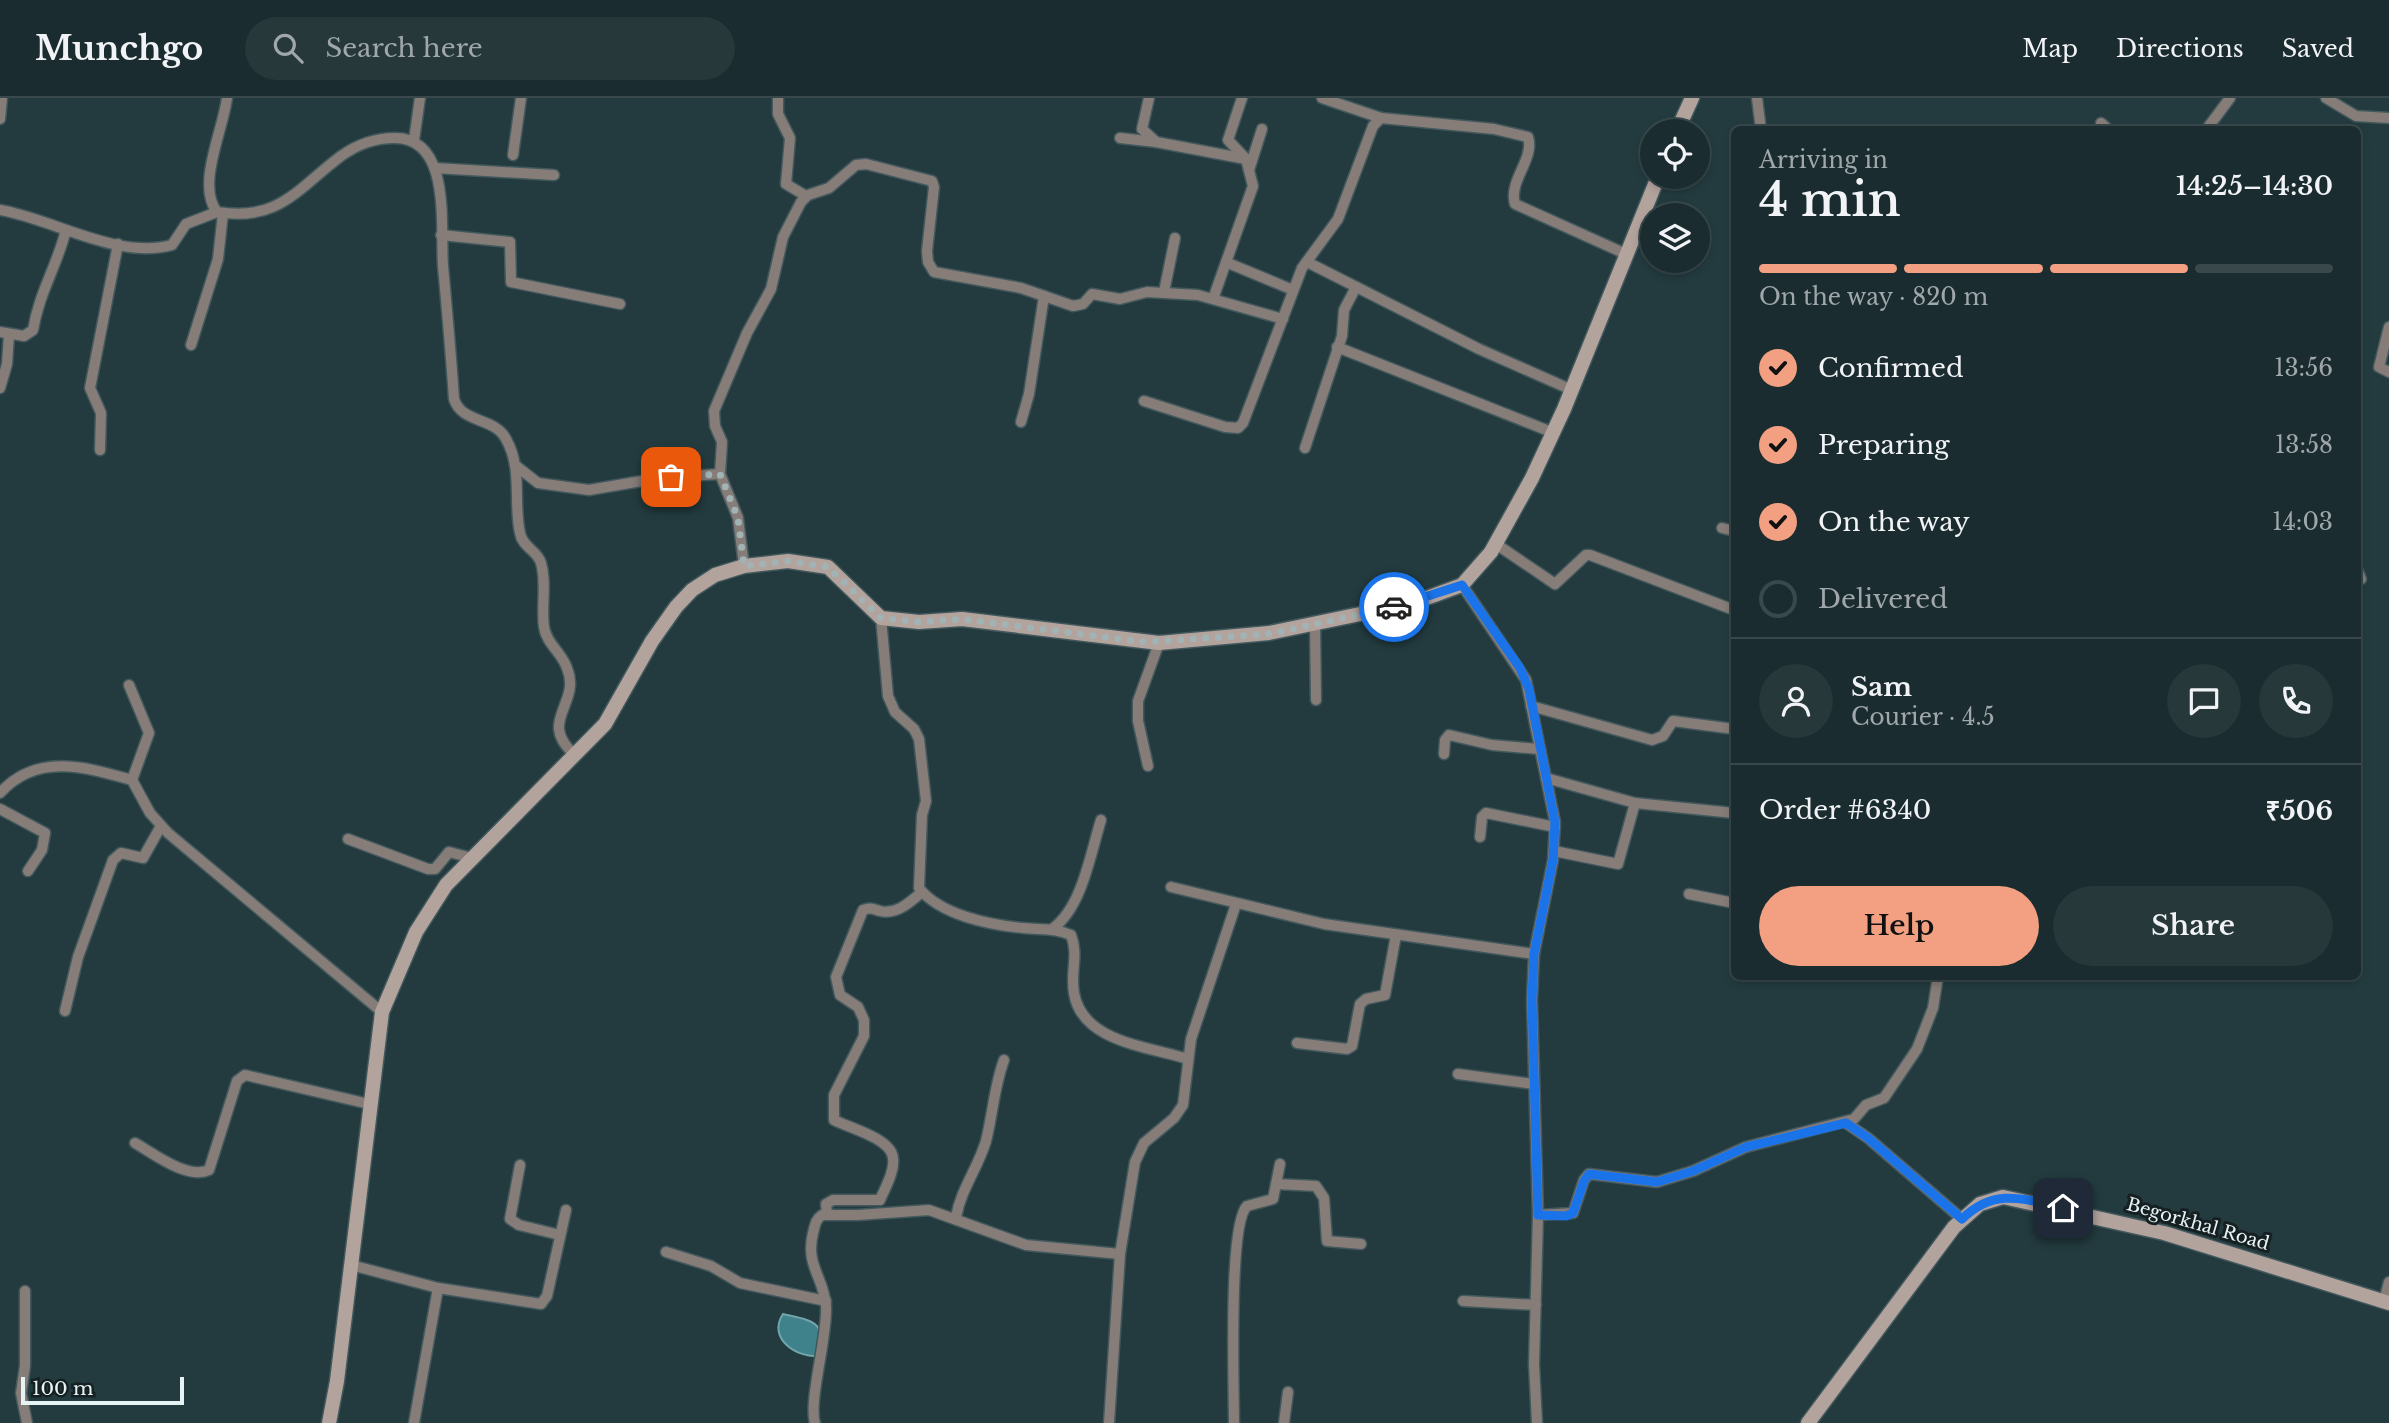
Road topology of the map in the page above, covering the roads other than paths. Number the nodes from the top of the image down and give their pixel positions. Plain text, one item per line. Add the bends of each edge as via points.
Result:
1 (2, 98) edge
2 (227, 98) edge
3 (420, 98) edge
4 (520, 98) edge
5 (778, 98) edge
6 (1149, 98) edge
7 (1242, 98) edge
8 (1322, 98) edge
9 (1692, 98) edge
10 (1756, 98) edge
11 (2230, 98) edge
12 (2326, 98) edge
13 (1381, 118) junction
14 (2389, 118) edge
15 (0, 119) edge
16 (1682, 119) edge
17 (1760, 126) edge
18 (2209, 126) edge
19 (1262, 129) dead end
20 (1120, 138) dead end
21 (414, 140) junction
22 (1156, 142) junction
23 (513, 155) dead end
24 (1247, 164) junction
25 (435, 169) junction
26 (554, 175) dead end
27 (1653, 189) edge
28 (806, 196) junction
29 (0, 210) edge
30 (220, 212) junction
31 (66, 230) junction
32 (441, 235) junction
33 (1175, 238) dead end
34 (118, 244) junction
35 (1626, 254) junction
36 (1307, 262) junction
37 (1228, 263) junction
38 (1356, 287) junction
39 (1293, 290) junction
40 (1164, 292) junction
41 (1044, 296) junction
42 (1213, 299) junction
43 (620, 304) dead end
44 (1283, 319) junction
45 (2389, 327) edge
46 (5, 333) edge
47 (191, 345) dead end
48 (1338, 347) junction
49 (2389, 372) edge
50 (0, 388) edge
51 (1572, 390) junction
52 (1144, 401) dead end
53 (1021, 422) dead end
54 (1554, 433) junction
55 (1306, 448) dead end
56 (100, 450) dead end
57 (515, 465) junction
58 (720, 474) junction
59 (1722, 528) dead end
60 (1731, 530) edge
61 (1496, 544) junction
62 (744, 566) junction
63 (1462, 585) junction
64 (1731, 609) edge
65 (881, 618) junction
66 (1315, 624) junction
67 (1159, 643) junction
68 (129, 685) dead end
69 (1317, 700) dead end
70 (1531, 706) junction
71 (1731, 729) edge
72 (1539, 749) junction
73 (1444, 754) dead end
74 (575, 755) junction
75 (1148, 766) dead end
76 (1546, 778) junction
77 (132, 780) junction
78 (0, 793) edge
79 (1635, 803) junction
80 (0, 809) edge
81 (1731, 813) edge
82 (1101, 820) dead end
83 (161, 825) junction
84 (1555, 827) junction
85 (1480, 837) dead end
86 (348, 839) dead end
87 (1554, 851) junction
88 (472, 858) junction
89 (29, 871) dead end
90 (1171, 887) dead end
91 (922, 892) junction
92 (1689, 894) dead end
93 (1731, 902) edge
94 (1236, 904) junction
95 (1052, 929) junction
96 (1396, 935) junction
97 (1534, 954) junction
98 (1937, 980) edge
99 (65, 1012) dead end
100 (382, 1012) junction
101 (1297, 1043) dead end
102 (1188, 1059) junction
103 (1004, 1060) dead end
104 (1458, 1074) dead end
105 (1534, 1084) junction
106 (369, 1104) junction
107 (1846, 1123) junction
108 (135, 1143) dead end
109 (1280, 1164) dead end
110 (520, 1165) dead end
111 (1276, 1184) junction
112 (566, 1210) dead end
113 (827, 1213) junction
114 (1538, 1215) junction
115 (956, 1217) junction
116 (1962, 1219) junction
117 (560, 1235) junction
118 (1361, 1244) dead end
119 (666, 1252) dead end
120 (1120, 1254) junction
121 (351, 1265) junction
122 (2389, 1282) edge
123 (438, 1288) junction
124 (25, 1291) dead end
125 (826, 1301) junction
126 (1463, 1301) dead end
127 (2386, 1302) edge
128 (1536, 1305) junction
129 (1288, 1392) dead end
130 (27, 1423) edge
131 (329, 1423) edge
132 (414, 1423) edge
133 (814, 1423) edge
134 (1109, 1423) edge
135 (1234, 1423) edge
136 (1284, 1423) edge
137 (1538, 1423) edge
138 (1808, 1423) edge

1 - 15 street
2 - 30 street via 206,183 209,201
3 - 21 street
4 - 23 street
5 - 28 street via 778,114 790,138 786,184
6 - 22 street via 1142,129
7 - 24 street via 1228,140
8 - 13 street
9 - 16 street
10 - 17 street
11 - 18 street
12 - 14 street via 2356,116
13 - 35 street via 1494,129 1528,137 1514,190 1515,204
13 - 36 street via 1373,127 1338,219
19 - 24 street
20 - 22 street
21 - 25 street
21 - 30 street via 364,142 282,204 250,214
22 - 24 street
24 - 37 street via 1252,192
25 - 26 street
25 - 32 street
27 - 35 street
28 - 41 street via 829,188 861,164 928,178 934,187 927,251 930,268 939,274 988,280
28 - 58 street via 783,237 771,289 714,411 722,442
29 - 31 street
30 - 34 street via 186,224 172,245
30 - 47 street via 218,259
31 - 34 street
31 - 46 street via 60,257 38,301 33,330 24,337
32 - 43 street via 510,242 511,282
32 - 57 street via 454,398 463,414 506,437
33 - 40 street
34 - 56 street via 90,388 101,413
35 - 51 street
36 - 38 street
36 - 39 street
37 - 39 street
37 - 42 street
38 - 48 street via 1344,310
38 - 51 street
39 - 44 street
40 - 41 street via 1125,299 1092,294 1077,307
40 - 42 street
41 - 53 street
42 - 44 street
44 - 52 street via 1238,428 1225,428
45 - 49 street via 2379,367
46 - 50 street via 7,364
48 - 54 street
48 - 55 street
51 - 54 street
54 - 61 street
57 - 58 street via 538,482 589,490
57 - 74 street via 520,533 542,566 544,626 568,670 570,684 557,732
58 - 62 street via 738,518
59 - 60 street
61 - 63 street
61 - 64 street via 1555,584 1590,555
62 - 65 street via 788,561 828,567
62 - 74 street via 715,575 676,607 614,711
63 - 66 street via 1413,603
63 - 70 street via 1520,668
65 - 67 street via 919,622 962,619
65 - 91 street via 891,705 919,739 926,801 918,874
66 - 67 street via 1269,634
66 - 69 street
67 - 75 street via 1138,702
68 - 77 street via 149,733
70 - 71 street via 1652,740 1663,737 1673,721
70 - 72 street
72 - 73 street via 1449,735
72 - 76 street
74 - 88 street
76 - 79 street
76 - 84 street
77 - 78 street via 58,764 32,771
77 - 83 street
79 - 81 street
79 - 87 street via 1618,864
80 - 89 street via 45,833 42,850
82 - 95 street via 1082,882 1064,921
83 - 99 street via 143,858 121,853 113,860 78,957
83 - 100 street
84 - 85 street via 1486,813
84 - 87 street
86 - 88 street via 428,869 435,869 449,852
87 - 97 street
88 - 100 street via 446,885 416,932
90 - 94 street
91 - 95 street via 930,902 985,922
91 - 113 street via 902,908 863,910 836,977 840,995 858,1007 864,1036 834,1094 834,1120 877,1140 891,1150 894,1160 880,1200 832,1200 825,1204
92 - 93 street
94 - 96 street
94 - 102 street
95 - 102 street via 1070,935 1077,951 1073,981 1081,1017 1101,1033
96 - 97 street
96 - 101 street via 1385,995 1360,1004 1353,1046
97 - 105 street
98 - 107 street via 1926,1029 1907,1066 1881,1101 1866,1105 1858,1117
100 - 106 street
102 - 120 street via 1181,1111 1139,1151
103 - 115 street via 986,1139 960,1194
104 - 105 street
105 - 114 street
106 - 108 street via 245,1075 237,1081 209,1170 178,1167
106 - 121 street
107 - 114 street via 1746,1147 1657,1182 1589,1174 1573,1213
107 - 116 street
109 - 111 street
110 - 117 street via 510,1219
111 - 118 street via 1316,1186 1324,1198 1327,1241
111 - 135 street via 1273,1199 1247,1206 1240,1219 1234,1282
112 - 117 street
113 - 115 street via 858,1216 916,1209
113 - 125 street via 816,1223 810,1255
114 - 128 street
115 - 120 street via 1026,1245
116 - 127 street, Begorkhal Road via 1990,1200 2023,1199 2164,1233
116 - 138 street, Begorkhal Road
117 - 123 street via 547,1296 541,1304
119 - 125 street via 711,1266 740,1283
120 - 134 street
121 - 123 street
121 - 131 street
122 - 127 street
123 - 132 street
124 - 130 street via 21,1393
125 - 133 street
126 - 128 street
128 - 137 street
129 - 136 street

